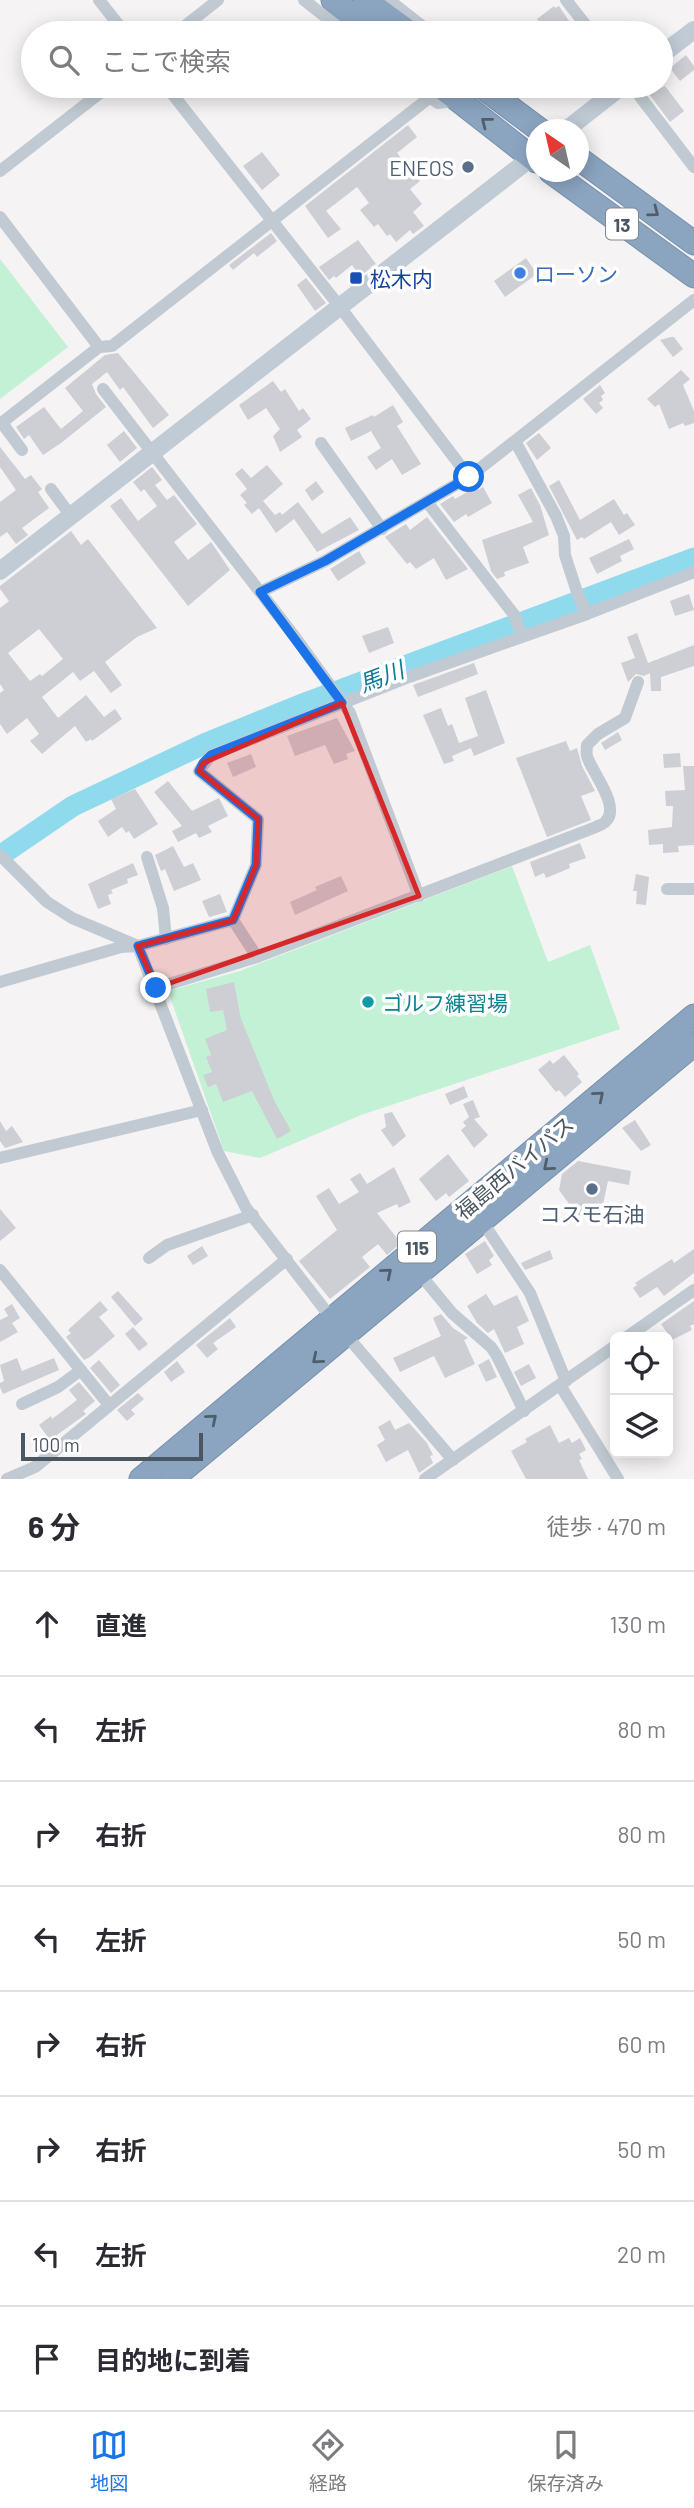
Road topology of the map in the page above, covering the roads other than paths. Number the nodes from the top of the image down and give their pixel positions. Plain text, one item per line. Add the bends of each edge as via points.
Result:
1 (99, 0) edge
2 (218, 0) edge
3 (304, 0) edge
4 (332, 0) edge
5 (365, 0) edge
6 (389, 0) edge
7 (566, 0) edge
8 (116, 21) edge
9 (191, 21) edge
10 (331, 21) edge
11 (359, 21) edge
12 (394, 21) edge
13 (416, 21) edge
14 (583, 21) edge
15 (694, 30) edge
16 (673, 46) edge
17 (94, 98) edge
18 (175, 98) edge
19 (437, 98) edge
20 (448, 98) edge
21 (497, 98) edge
22 (607, 98) edge
23 (641, 98) edge
24 (580, 119) edge
25 (526, 120) edge
26 (526, 152) edge
27 (526, 165) edge
28 (589, 165) edge
29 (694, 167) edge
30 (0, 171) edge
31 (565, 182) edge
32 (0, 217) edge
33 (272, 221) junction
34 (631, 230) junction
35 (694, 243) edge
36 (694, 276) edge
37 (694, 292) edge
38 (694, 300) edge
39 (340, 307) junction
40 (99, 347) junction
41 (103, 389) dead end
42 (1, 424) edge
43 (515, 441) junction
44 (321, 443) dead end
45 (22, 450) dead end
46 (152, 453) junction
47 (469, 477) junction
48 (51, 489) dead end
49 (427, 502) junction
50 (71, 516) junction
51 (382, 529) junction
52 (0, 571) edge
53 (694, 572) edge
54 (260, 592) junction
55 (586, 611) junction
56 (519, 627) junction
57 (638, 682) dead end
58 (338, 697) junction
59 (0, 855) edge
60 (147, 857) dead end
61 (667, 889) dead end
62 (694, 889) edge
63 (419, 896) junction
64 (233, 920) junction
65 (166, 939) junction
66 (138, 946) junction
67 (257, 957) junction
68 (0, 982) edge
69 (156, 988) junction
70 (694, 1016) edge
71 (694, 1044) edge
72 (202, 1110) junction
73 (0, 1158) edge
74 (253, 1215) junction
75 (482, 1221) junction
76 (149, 1258) dead end
77 (287, 1259) junction
78 (0, 1270) edge
79 (419, 1273) junction
80 (694, 1290) edge
81 (339, 1327) junction
82 (634, 1332) edge
83 (610, 1350) edge
84 (81, 1370) junction
85 (563, 1383) junction
86 (22, 1404) dead end
87 (109, 1405) junction
88 (524, 1411) junction
89 (453, 1460) junction
90 (444, 1474) edge
91 (7, 1479) edge
92 (141, 1479) edge
93 (172, 1479) edge
94 (425, 1479) edge
95 (618, 1479) edge

1 - 8 street
2 - 9 street
3 - 10 street
4 - 11 highway
5 - 12 highway
6 - 13 street
7 - 14 street
15 - 16 street
17 - 30 street
18 - 33 street
19 - 33 street
26 -> 20 highway
21 - 25 highway
22 - 24 street
23 - 29 street
27 - 39 street
28 -> 35 highway, 13
31 - 34 highway, 13
32 - 40 street
33 - 39 street
33 - 40 street via 112,346
34 - 36 highway, 13
34 - 37 highway via 640,248
38 - 43 street
39 - 46 street
39 - 47 street
40 - 42 street
41 - 46 street
42 - 45 street
43 - 47 street
43 - 55 street via 556,516
44 - 51 street
46 - 50 street
46 - 54 street
47 - 49 street
48 - 50 street
49 - 51 street
49 - 56 street
50 - 52 street
51 - 54 street
53 - 55 street
54 - 58 street
55 - 56 street
56 - 58 street
57 - 63 street via 625,718 587,745 587,757 608,803 607,821
58 - 63 street via 350,713
58 - 64 street via 211,755 199,771 258,819 256,865
59 - 66 street via 47,902 72,918
60 - 65 street via 163,908
61 - 62 street
63 - 67 street
64 - 65 street
64 - 67 street
65 - 66 street
66 - 68 street
66 - 69 street
67 - 69 street
69 - 72 street
81 -> 70 highway, 福島西バイパス / 115
71 -> 75 highway, 福島西バイパス / 115
72 - 73 street
72 - 74 street via 226,1170
74 - 76 street via 167,1245
74 - 77 street
75 - 79 highway, 福島西バイパス / 115
75 - 85 street via 530,1293
77 - 81 street
77 - 87 street
78 - 84 street
79 - 81 highway, 福島西バイパス / 115
79 - 88 street via 452,1313 491,1347
80 - 82 street
81 - 89 street
92 -> 81 highway, 福島西バイパス / 115
81 -> 93 highway, 福島西バイパス / 115
83 - 85 street
84 - 86 street
84 - 87 street
85 - 88 street
85 - 95 street
87 - 91 street via 35,1467
88 - 89 street
89 - 90 street
90 - 94 street

